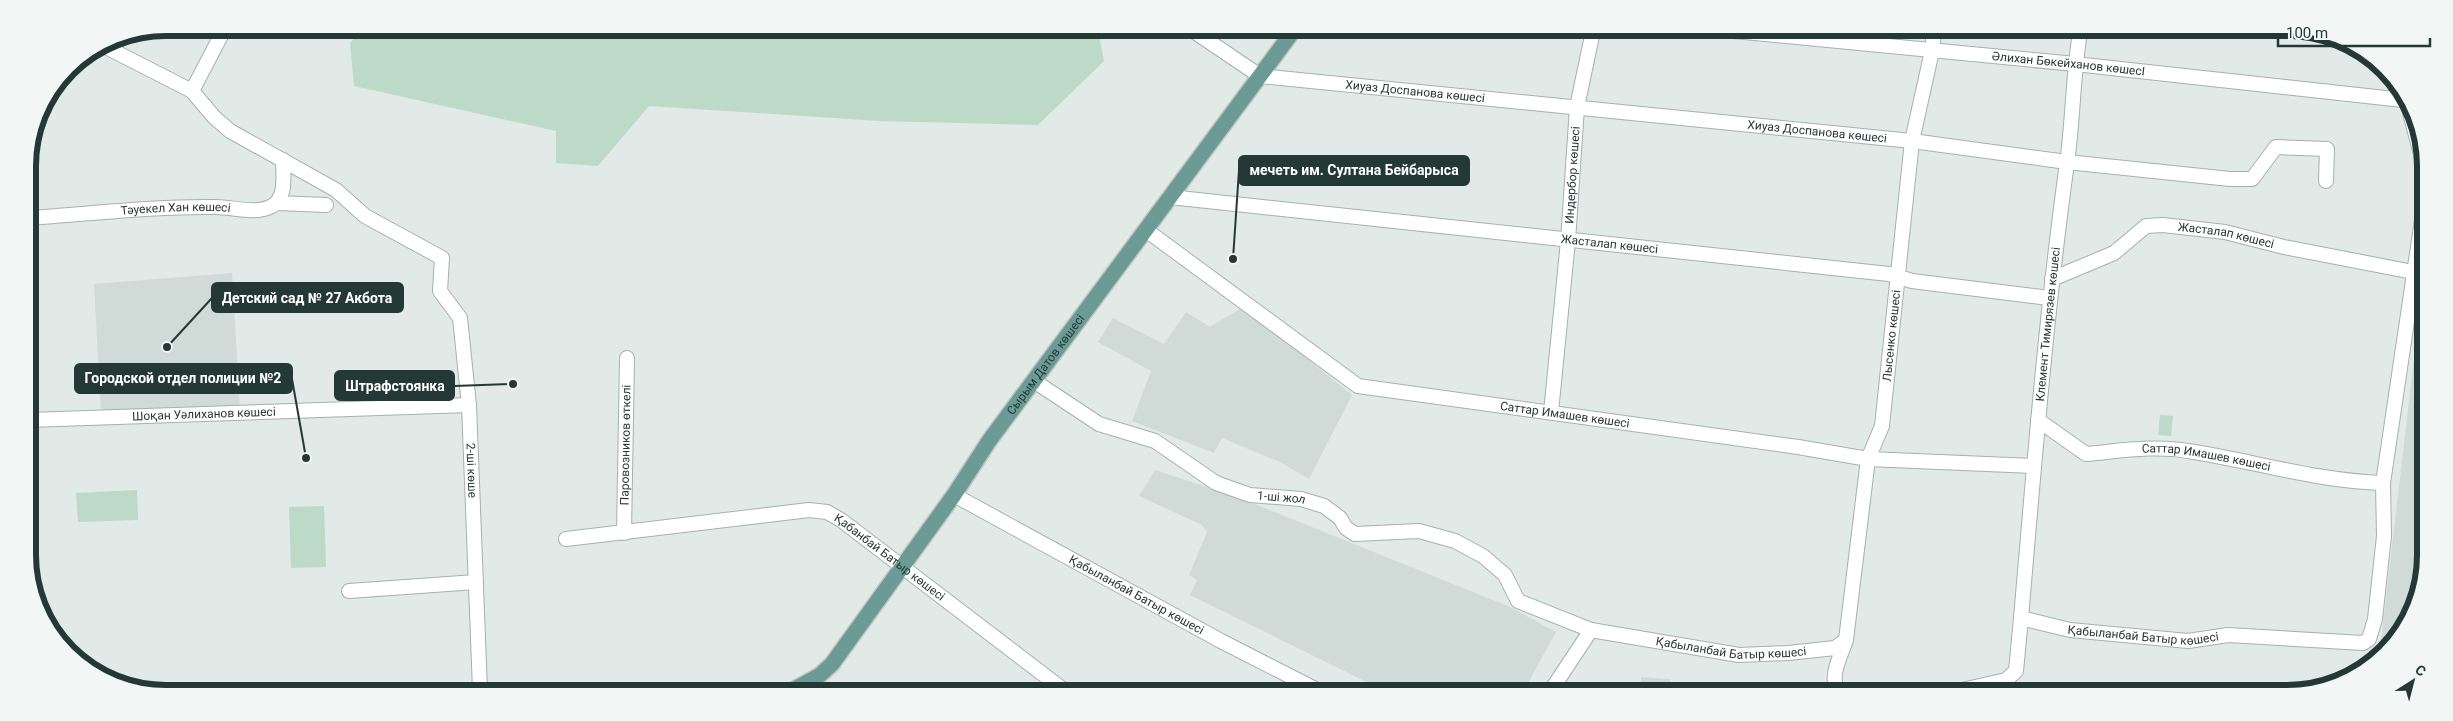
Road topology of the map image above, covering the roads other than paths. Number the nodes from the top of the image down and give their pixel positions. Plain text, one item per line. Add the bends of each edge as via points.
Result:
1 (222, 36) edge
2 (1201, 36) edge
3 (1290, 36) edge
4 (1592, 36) edge
5 (1784, 36) edge
6 (1934, 36) edge
7 (2079, 36) edge
8 (110, 49) edge
9 (1932, 51) junction
10 (2075, 64) junction
11 (1260, 76) junction
12 (192, 91) junction
13 (2398, 99) edge
14 (1577, 108) junction
15 (1912, 141) junction
16 (283, 160) junction
17 (2067, 162) junction
18 (2326, 181) dead end
19 (1170, 197) junction
20 (277, 203) junction
21 (326, 205) dead end
22 (37, 217) edge
23 (1146, 230) junction
24 (1568, 241) junction
25 (2417, 246) edge
26 (2413, 272) junction
27 (1899, 276) junction
28 (2052, 279) junction
29 (2050, 298) junction
30 (627, 358) dead end
31 (1034, 382) junction
32 (469, 405) junction
33 (1552, 412) junction
34 (36, 420) edge
35 (2038, 420) junction
36 (1868, 459) junction
37 (2034, 466) junction
38 (2383, 483) junction
39 (954, 496) junction
40 (624, 533) junction
41 (566, 539) dead end
42 (901, 567) junction
43 (476, 582) junction
44 (349, 592) dead end
45 (1518, 601) joint
46 (2021, 618) junction
47 (1591, 630) junction
48 (1846, 640) junction
49 (1306, 684) edge
50 (1555, 684) edge
51 (1835, 684) edge
52 (1986, 684) edge
53 (480, 685) edge
54 (802, 685) edge
55 (1057, 685) edge

1 - 12 street
2 - 11 street
3 - 11 main road, Сырым Датов көшесі
4 - 14 street, Индербор көшесі
5 - 9 street, Әлихан Бөкейханов көшесI
6 - 9 street, Лысенко көшесі
7 - 10 street, Клемент Тимирязев көшесі
8 - 12 street
9 - 10 street, Әлихан Бөкейханов көшесI
9 - 15 street, Лысенко көшесі
10 - 13 street, Әлихан Бөкейханов көшесI
10 - 17 street, Клемент Тимирязев көшесі
11 - 14 street, Хиуаз Доспанова көшесі
11 - 19 main road, Сырым Датов көшесі
12 - 16 street via 230,131
14 - 15 street, Хиуаз Доспанова көшесі
14 - 24 street, Индербор көшесі
15 - 17 street, Хиуаз Доспанова көшесі
15 - 27 street, Лысенко көшесі
16 - 20 street via 284,184
16 - 32 street, 2-ші көше via 336,190 364,216 442,258 440,291 460,318
17 - 18 street, Хиуаз Доспанова көшесі via 2252,179 2276,147 2327,149
17 - 28 street, Клемент Тимирязев көшесі
19 - 23 main road, Сырым Датов көшесі
19 - 24 street, Жасталап көшесі
20 - 21 street
20 - 22 street, Тәуекел Хан көшесі via 254,211 216,207
23 - 31 main road, Сырым Датов көшесі
23 - 33 street, Саттар Имашев көшесі via 1358,386
24 - 27 street, Жасталап көшесі
24 - 33 street, Индербор көшесі
25 - 26 street
26 - 28 street, Жасталап көшесі via 2225,232 2163,225 2146,226 2114,253
26 - 38 street
27 - 29 street, Жасталап көшесі via 1912,281
27 - 36 street, Лысенко көшесі via 1882,426
28 - 29 street, Клемент Тимирязев көшесі
29 - 35 street, Клемент Тимирязев көшесі
30 - 40 street, Паровозников өткелі
31 - 39 main road, Сырым Датов көшесі
31 - 45 street, 1-ші жол via 1099,424 1155,441 1216,483 1250,495 1301,498 1324,506 1355,534 1419,531 1455,541 1483,556 1505,575
32 - 34 street, Шоқан Уәлиханов көшесі
32 - 43 street, 2-ші көше
33 - 36 street, Саттар Имашев көшесі
35 - 37 street, Клемент Тимирязев көшесі
35 - 38 street, Саттар Имашев көшесі via 2086,454 2146,448 2187,450 2301,474 2349,482
36 - 37 street, Саттар Имашев көшесі
36 - 48 street, Лысенко көшесі
37 - 46 street, Клемент Тимирязев көшесі
38 - 46 street, Қабыланбай Батыр көшесі via 2384,536 2375,620 2369,639 2363,643 2228,635 2188,641 2070,630
39 - 42 main road, Сырым Датов көшесі
39 - 49 street, Қабыланбай Батыр көшесі
40 - 41 street, Қабанбай Батыр көшесі
40 - 42 street, Қабанбай Батыр көшесі via 809,510 827,512
42 - 54 main road, Сырым Датов көшесі via 832,664
42 - 55 street, Қабанбай Батыр көшесі
43 - 44 street
43 - 53 street, 2-ші көше
45 - 47 street, Қабыланбай Батыр көшесі
46 - 52 street via 2016,671 2006,680
47 - 48 street, Қабыланбай Батыр көшесі via 1740,655 1788,654 1835,648
47 - 50 street
48 - 51 street via 1836,667

